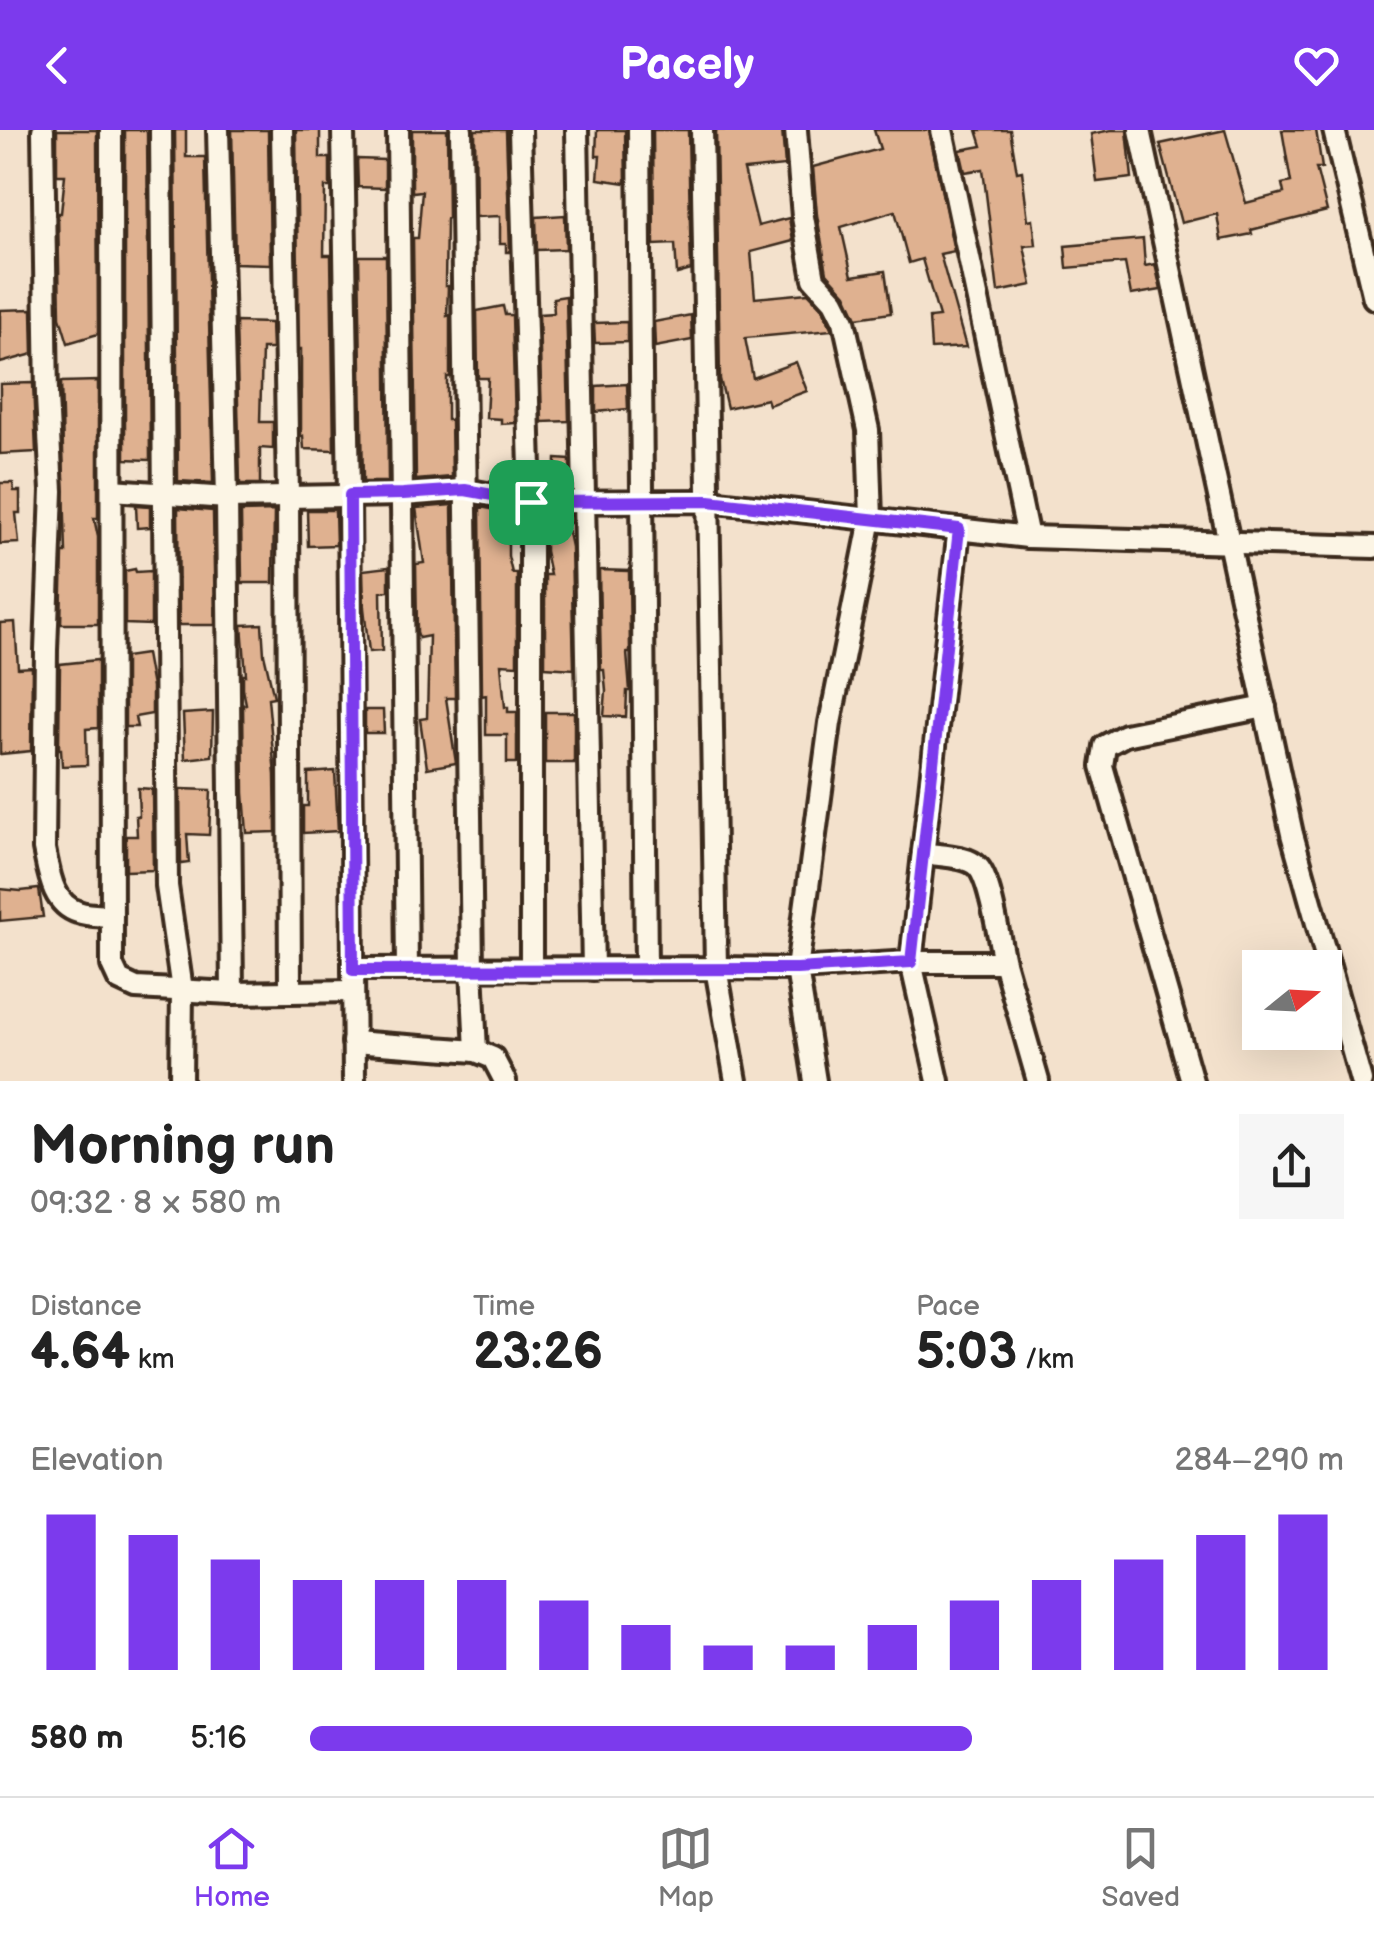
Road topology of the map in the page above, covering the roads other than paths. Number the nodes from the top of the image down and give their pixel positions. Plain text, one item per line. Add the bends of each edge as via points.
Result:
1 (44, 130) edge
2 (112, 130) edge
3 (161, 130) edge
4 (218, 130) edge
5 (282, 130) edge
6 (342, 130) edge
7 (398, 130) edge
8 (461, 130) edge
9 (520, 130) edge
10 (577, 130) edge
11 (640, 130) edge
12 (702, 130) edge
13 (796, 130) edge
14 (942, 130) edge
15 (1140, 130) edge
16 (1334, 130) edge
17 (1374, 298) edge
18 (112, 490) junction
19 (465, 490) junction
20 (164, 493) junction
21 (403, 494) junction
22 (350, 495) junction
23 (288, 496) junction
24 (227, 498) junction
25 (643, 501) junction
26 (709, 501) junction
27 (531, 502) junction
28 (584, 502) junction
29 (871, 519) junction
30 (959, 529) junction
31 (1028, 537) junction
32 (1230, 542) junction
33 (1374, 546) edge
34 (1265, 707) junction
35 (923, 853) junction
36 (112, 916) junction
37 (911, 962) junction
38 (1004, 962) junction
39 (646, 968) junction
40 (716, 968) junction
41 (407, 969) junction
42 (472, 969) junction
43 (531, 969) junction
44 (594, 969) junction
45 (797, 969) junction
46 (353, 980) junction
47 (182, 990) junction
48 (290, 992) junction
49 (232, 993) junction
50 (353, 1042) junction
51 (476, 1050) junction
52 (181, 1081) edge
53 (354, 1081) edge
54 (505, 1081) edge
55 (736, 1081) edge
56 (815, 1081) edge
57 (938, 1081) edge
58 (1038, 1081) edge
59 (1192, 1081) edge
60 (1361, 1081) edge

1 - 36 street via 52,491 44,849 60,900 77,912
2 - 18 street
3 - 20 street
4 - 24 street
5 - 23 street
6 - 22 street
7 - 21 street
8 - 19 street
9 - 27 street
10 - 28 street
11 - 25 street
12 - 26 street
13 - 29 street via 814,279 844,321 868,430
14 - 31 street
15 - 32 street
16 - 17 street
18 - 20 street
18 - 36 street
19 - 21 street
19 - 27 street
19 - 42 street
20 - 24 street
20 - 47 street via 167,886
21 - 22 street
21 - 41 street
22 - 23 street
22 - 46 street
23 - 24 street
23 - 48 street
24 - 49 street
25 - 26 street
25 - 28 street
25 - 39 street
26 - 29 street
26 - 40 street
27 - 28 street
27 - 43 street
28 - 44 street
29 - 30 street
29 - 45 street via 830,722
30 - 31 street
30 - 35 street
31 - 32 street
32 - 33 street
32 - 34 street
34 - 59 street via 1125,735 1104,746 1102,766
34 - 60 street via 1292,834
35 - 37 street
35 - 38 street via 978,867
36 - 47 street via 112,964 119,980 136,988
37 - 38 street
37 - 45 street
37 - 57 street
38 - 58 street
39 - 40 street
39 - 44 street
40 - 45 street
40 - 55 street
41 - 42 street
41 - 46 street
42 - 43 street
42 - 51 street
43 - 44 street
45 - 56 street
46 - 48 street
46 - 50 street
47 - 49 street
47 - 52 street
48 - 49 street
50 - 51 street
50 - 53 street
51 - 54 street via 493,1058

